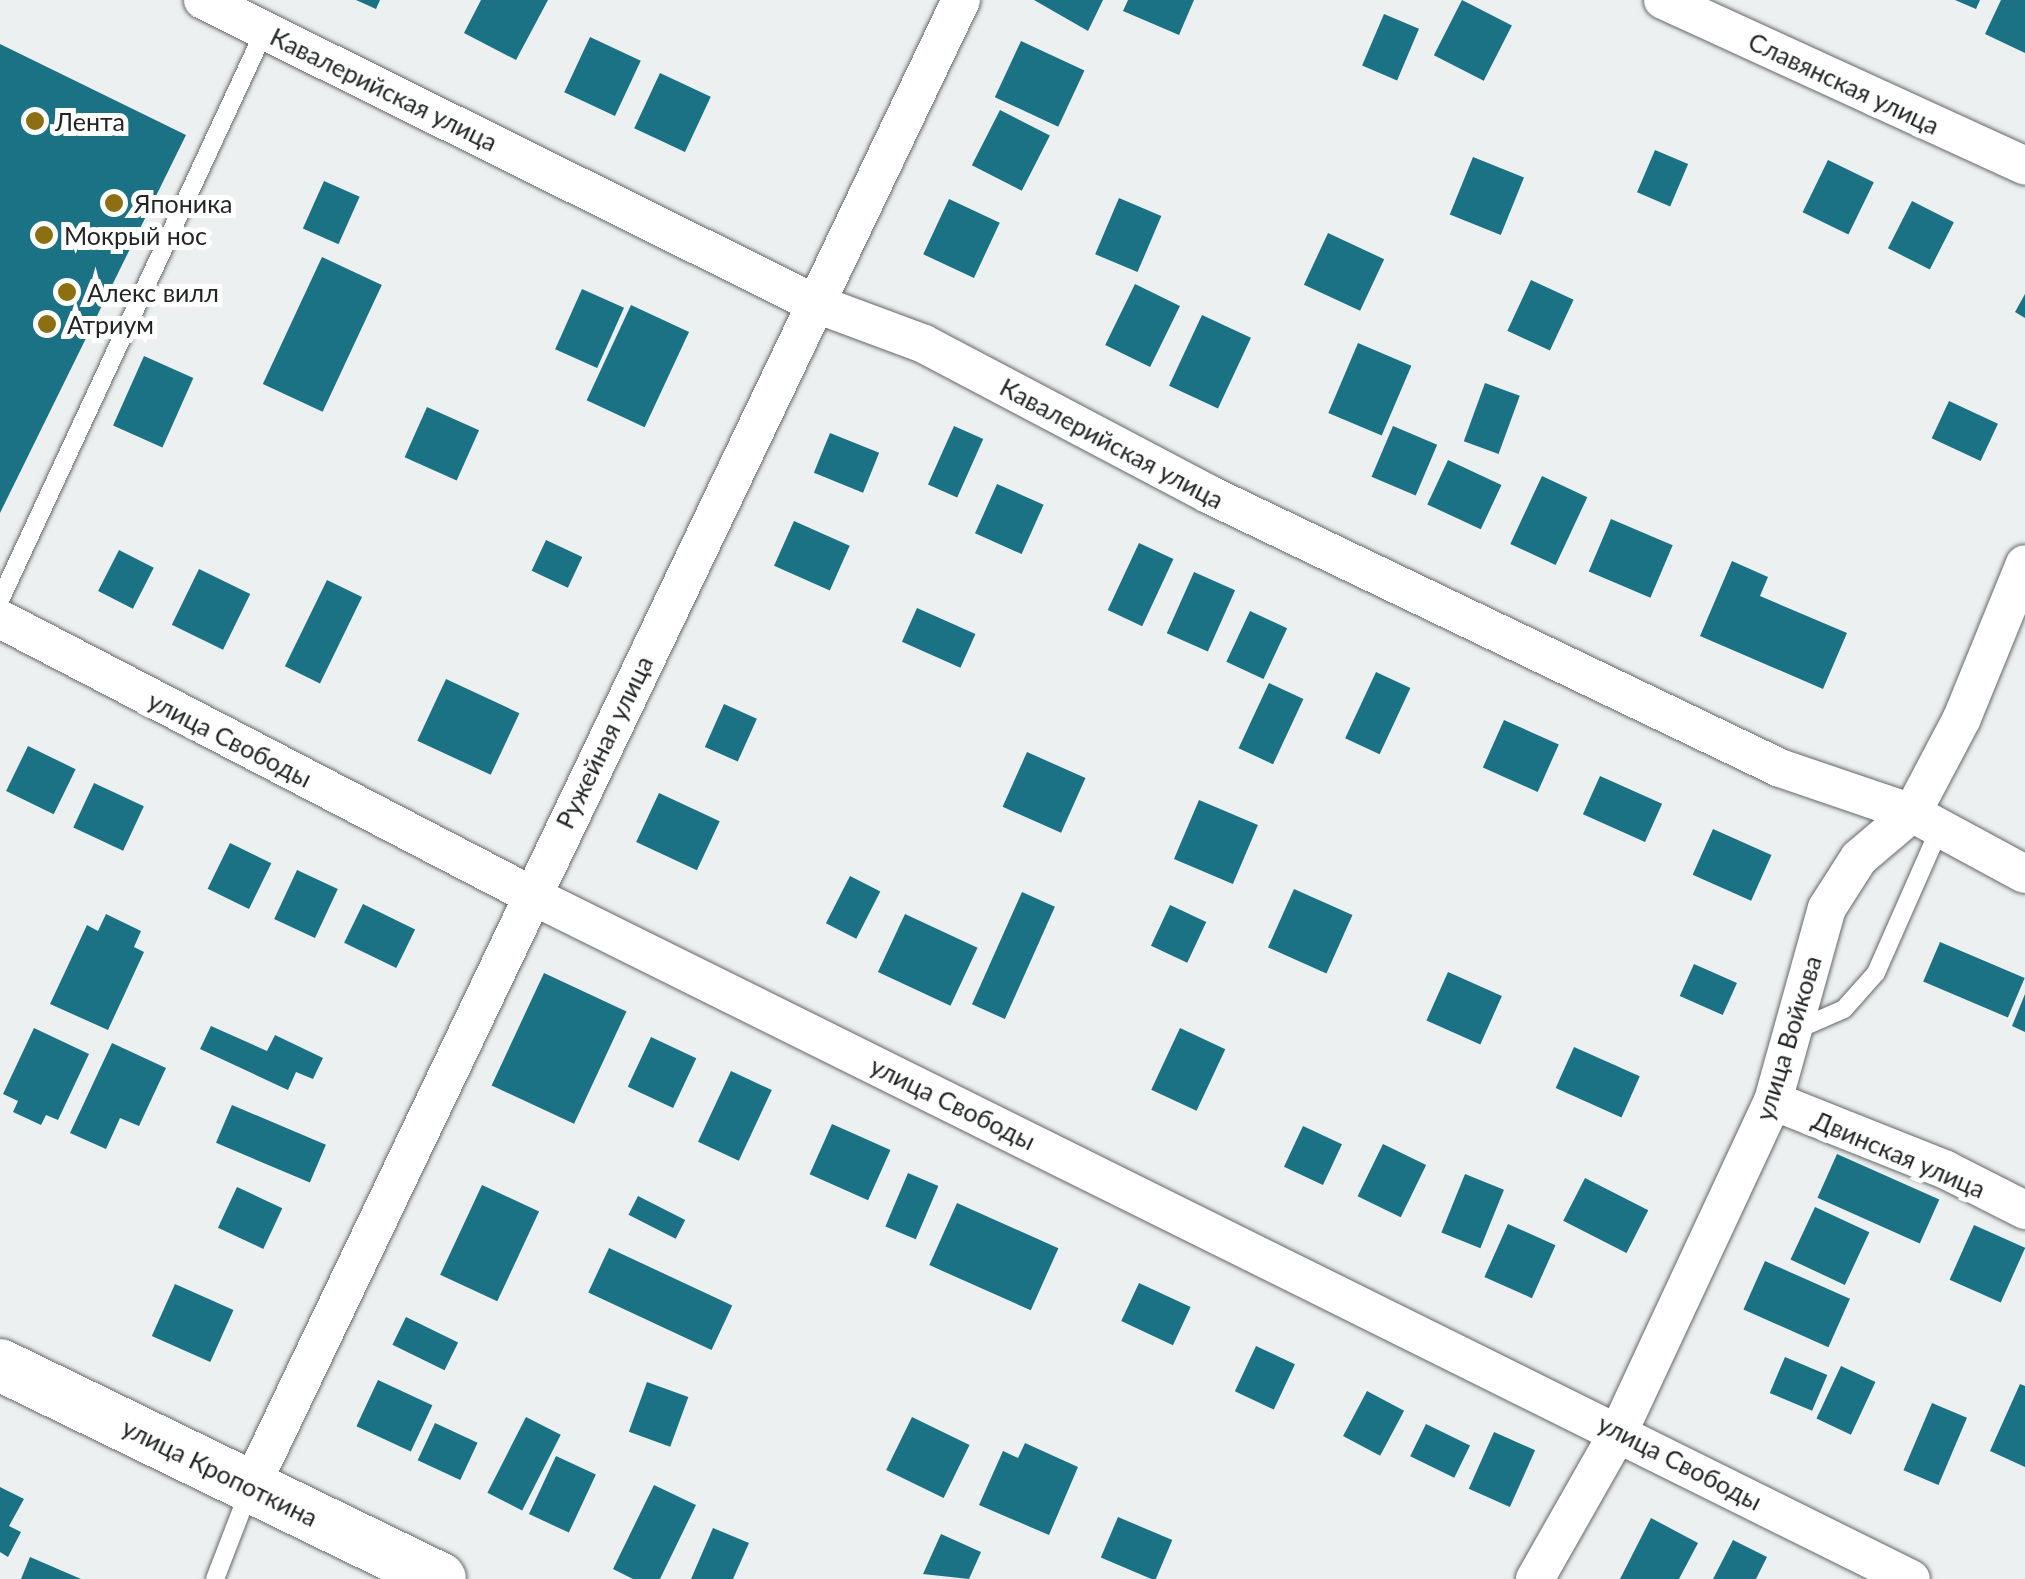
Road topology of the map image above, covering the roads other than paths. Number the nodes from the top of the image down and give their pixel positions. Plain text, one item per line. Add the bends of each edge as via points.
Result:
1 (203, 0) edge
2 (961, 0) edge
3 (1663, 0) edge
4 (264, 30) junction
5 (2025, 166) edge
6 (814, 303) junction
7 (2025, 564) edge
8 (0, 600) edge
9 (0, 619) edge
10 (1926, 820) junction
11 (2025, 874) edge
12 (531, 895) junction
13 (1796, 1030) junction
14 (1772, 1102) junction
15 (2025, 1210) edge
16 (0, 1366) edge
17 (1619, 1432) junction
18 (250, 1486) junction
19 (220, 1577) edge
20 (440, 1579) edge
21 (1535, 1579) edge
22 (1911, 1579) edge

1 - 4 street, Кавалерийская улица
2 - 6 street, Ружейная улица
3 - 5 street, Славянская улица
4 - 6 street, Кавалерийская улица
4 - 8 lane
6 - 10 street, Кавалерийская улица via 924,344 1208,494 1780,768
6 - 12 street, Ружейная улица
7 - 10 street, улица Войкова
9 - 12 street, улица Свободы
10 - 11 street, Кавалерийская улица
10 - 13 lane via 1876,972 1844,1009
10 - 13 street, улица Войкова via 1859,858 1827,908
12 - 17 street, улица Свободы
12 - 18 street, Ружейная улица
13 - 14 street, улица Войкова
14 - 15 street, Двинская улица via 1946,1170
14 - 17 street, улица Войкова
16 - 18 main road, улица Кропоткина
17 - 21 street, улица Войкова
17 - 22 street, улица Свободы
18 - 19 lane
18 - 20 main road, улица Кропоткина

